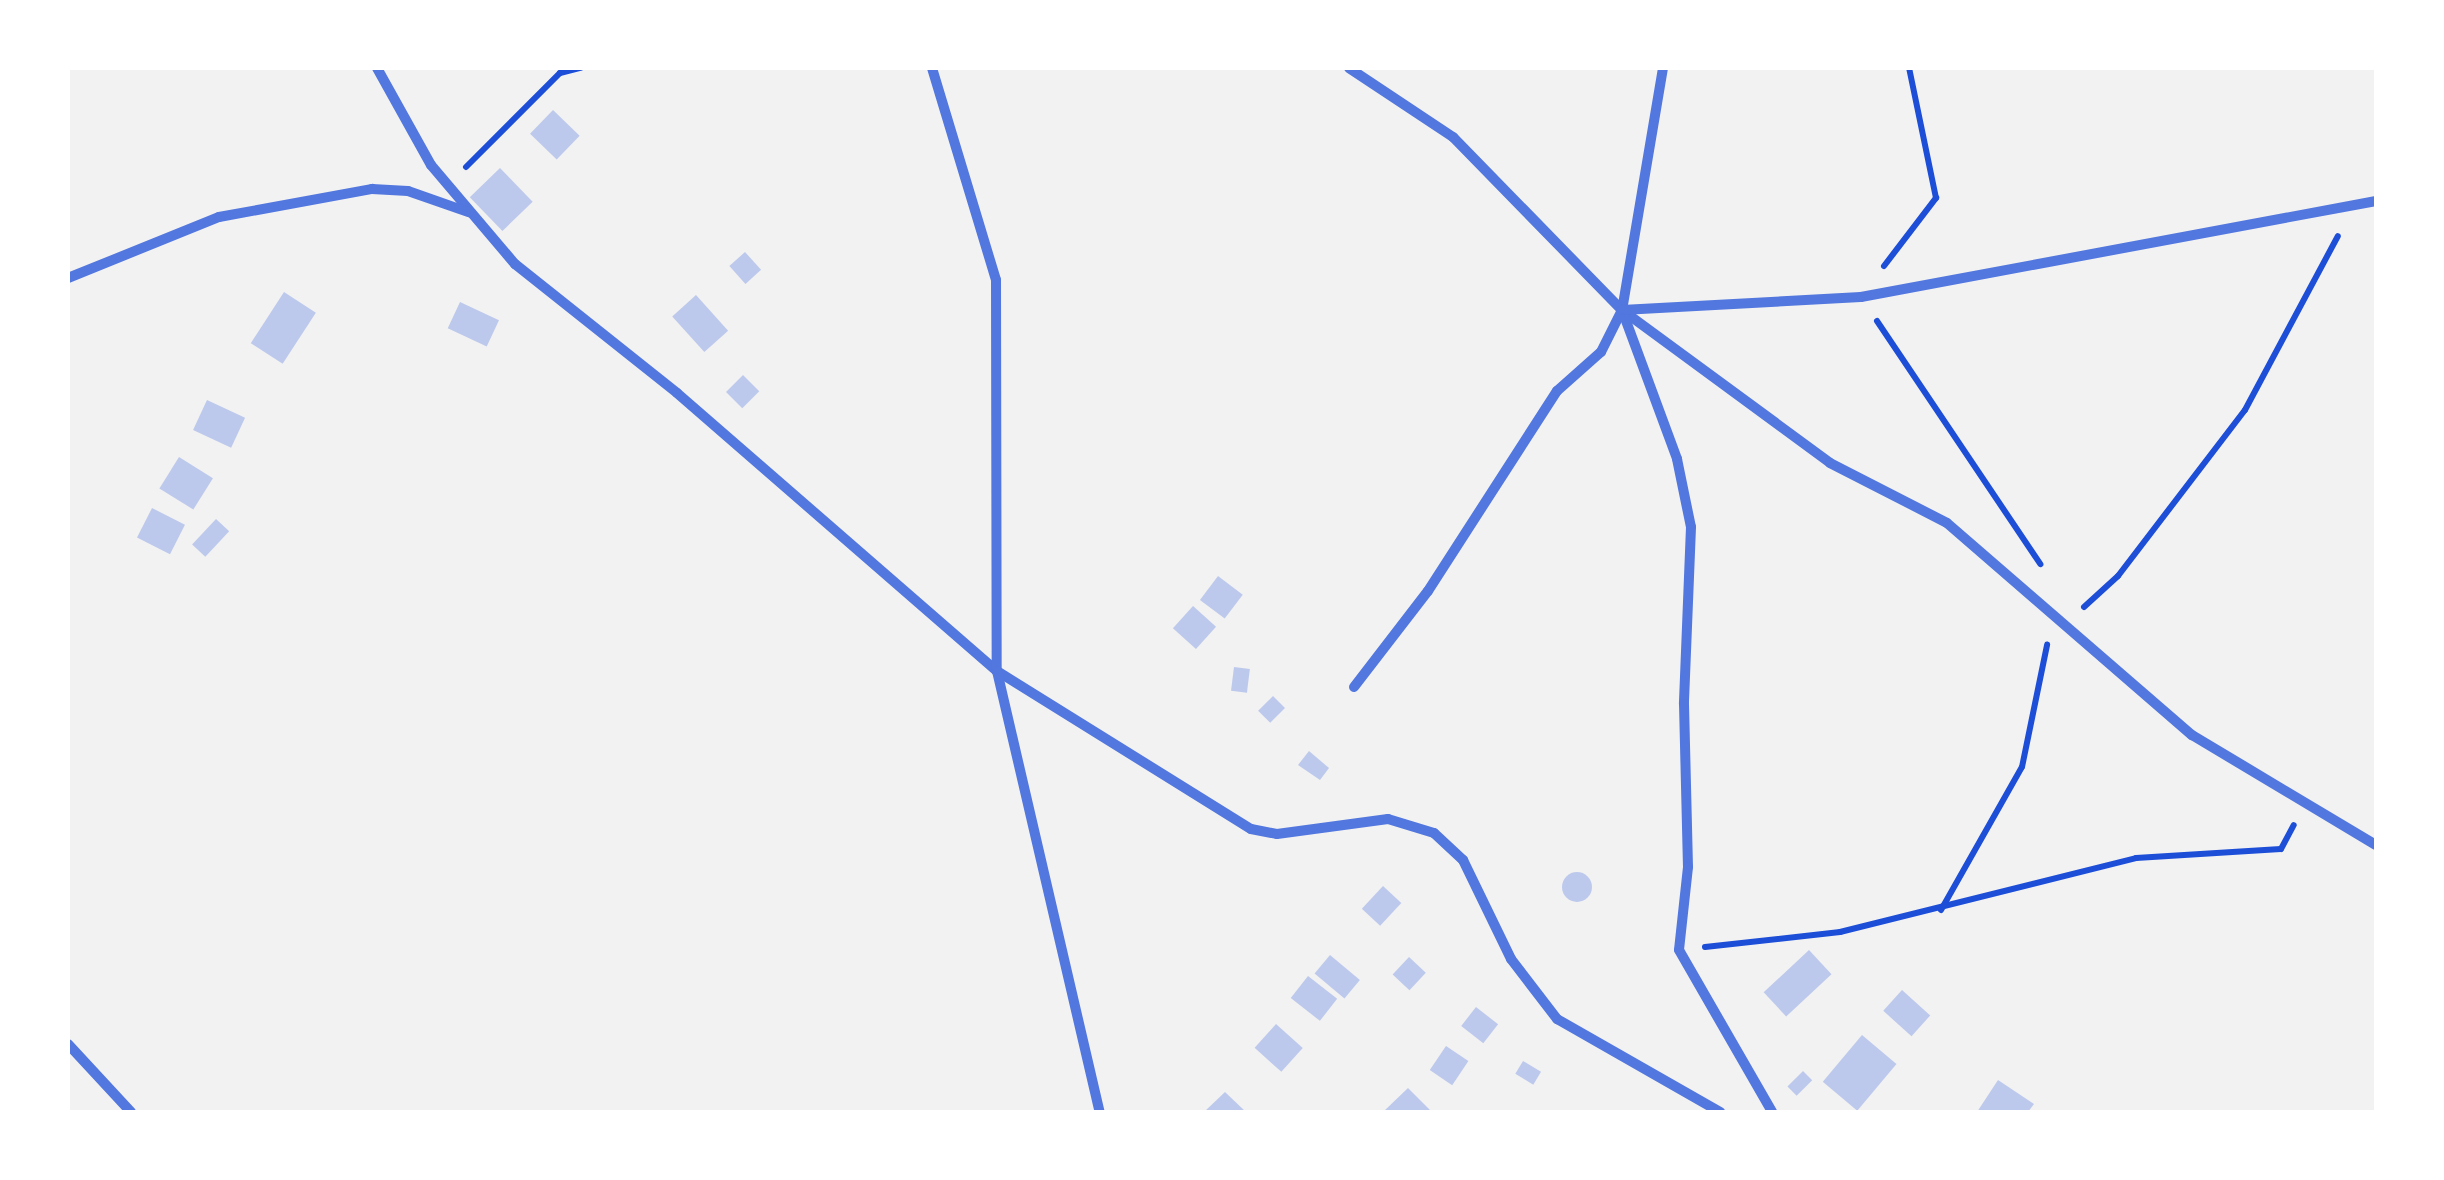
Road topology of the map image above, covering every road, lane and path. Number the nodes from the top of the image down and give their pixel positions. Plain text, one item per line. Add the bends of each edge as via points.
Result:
1 (377, 68) edge
2 (580, 68) edge
3 (932, 68) edge
4 (1350, 68) edge
5 (1663, 68) edge
6 (1909, 68) edge
7 (448, 186) junction
8 (2376, 201) edge
9 (2356, 204) junction
10 (470, 212) junction
11 (68, 278) edge
12 (1861, 297) junction
13 (1622, 310) junction
14 (2042, 568) dead end
15 (2039, 605) junction
16 (2056, 621) junction
17 (998, 671) junction
18 (1354, 687) dead end
19 (2307, 804) junction
20 (2376, 846) edge
21 (1941, 910) junction
22 (1679, 950) junction
23 (68, 1044) edge
24 (131, 1112) edge
25 (1100, 1112) edge
26 (1720, 1112) edge
27 (1772, 1112) edge

1 - 7 street
2 - 7 path via 560,73
3 - 17 street via 996,280
4 - 13 street via 1453,137
5 - 13 street
6 - 12 path via 1936,198
7 - 10 street
8 - 9 street
9 - 12 street
9 - 16 path via 2245,410 2118,576 2074,616
10 - 11 street via 408,192 372,189 218,217
10 - 17 street via 514,264 678,393
12 - 13 street
12 - 14 path
13 - 15 street via 1830,463 1947,524
13 - 18 street via 1601,352 1557,391 1428,592
13 - 22 street via 1677,459 1691,526 1684,704 1688,867
15 - 16 street
15 - 21 path via 2048,640 2022,767
16 - 19 street via 2192,735
17 - 25 street
17 - 26 street via 1251,828 1276,834 1388,819 1434,833 1463,860 1511,959 1557,1019
19 - 20 street
19 - 21 path via 2280,849 2136,858
21 - 22 path via 1840,932
22 - 27 street
23 - 24 street

